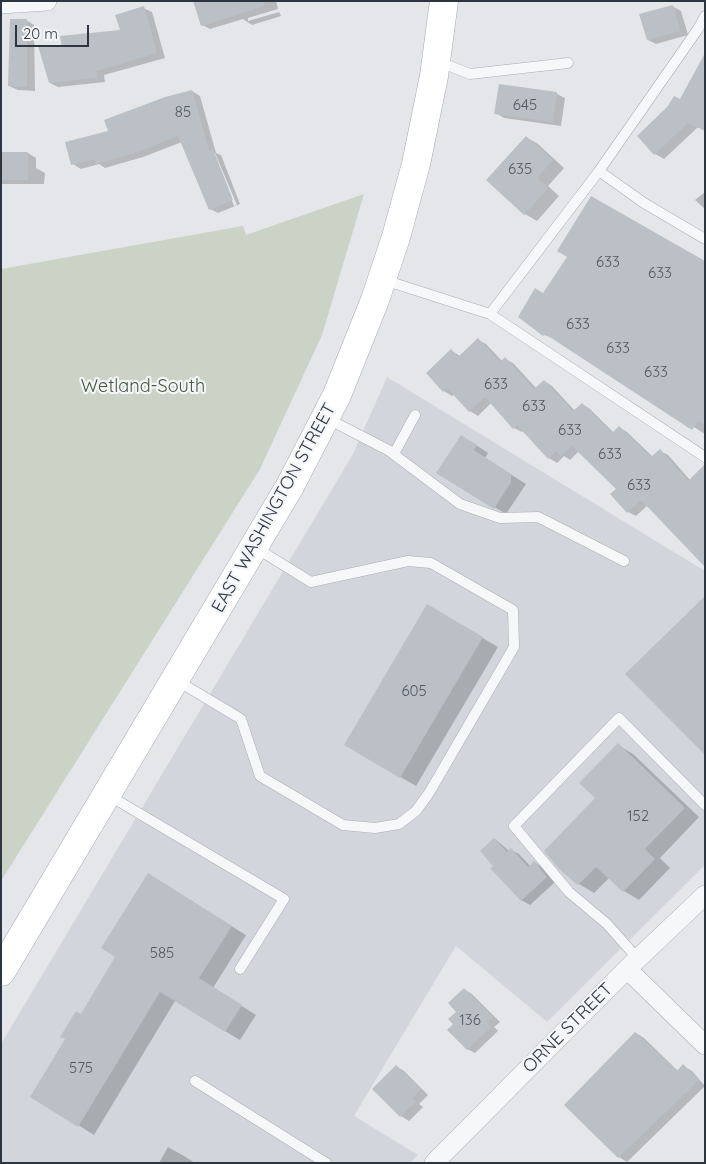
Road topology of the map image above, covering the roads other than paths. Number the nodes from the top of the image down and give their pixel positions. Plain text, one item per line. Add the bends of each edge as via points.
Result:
1 (47, 1) edge
2 (444, 1) edge
3 (1, 4) edge
4 (705, 16) edge
5 (436, 60) junction
6 (568, 63) dead end
7 (599, 171) junction
8 (705, 239) edge
9 (382, 280) junction
10 (490, 314) junction
11 (415, 415) dead end
12 (325, 418) junction
13 (394, 454) junction
14 (705, 457) edge
15 (254, 547) junction
16 (624, 561) dead end
17 (175, 680) junction
18 (107, 794) junction
19 (705, 805) edge
20 (705, 896) edge
21 (633, 964) junction
22 (240, 969) dead end
23 (1, 972) edge
24 (705, 1044) edge
25 (195, 1081) dead end
26 (326, 1163) edge
27 (434, 1163) edge

1 - 3 street
2 - 5 main road, EAST WASHINGTON STREET
4 - 7 lane
5 - 6 lane via 470,74
5 - 9 main road, EAST WASHINGTON STREET via 416,164
7 - 8 lane via 644,203
7 - 10 lane
9 - 10 lane
9 - 12 main road, EAST WASHINGTON STREET
10 - 14 lane
11 - 13 lane
12 - 13 lane
12 - 15 main road, EAST WASHINGTON STREET
13 - 16 lane via 460,504 500,518 538,517
15 - 17 main road, EAST WASHINGTON STREET
15 - 17 lane via 311,582 408,561 431,563 513,610 514,647 416,811 399,824 375,828 343,825 260,776 241,719
17 - 18 main road, EAST WASHINGTON STREET
18 - 22 lane via 284,899
18 - 23 main road, EAST WASHINGTON STREET
19 - 21 lane via 619,718 514,826 569,892 607,924
20 - 21 street, ORNE STREET
21 - 24 street
21 - 27 street, ORNE STREET
25 - 26 lane

